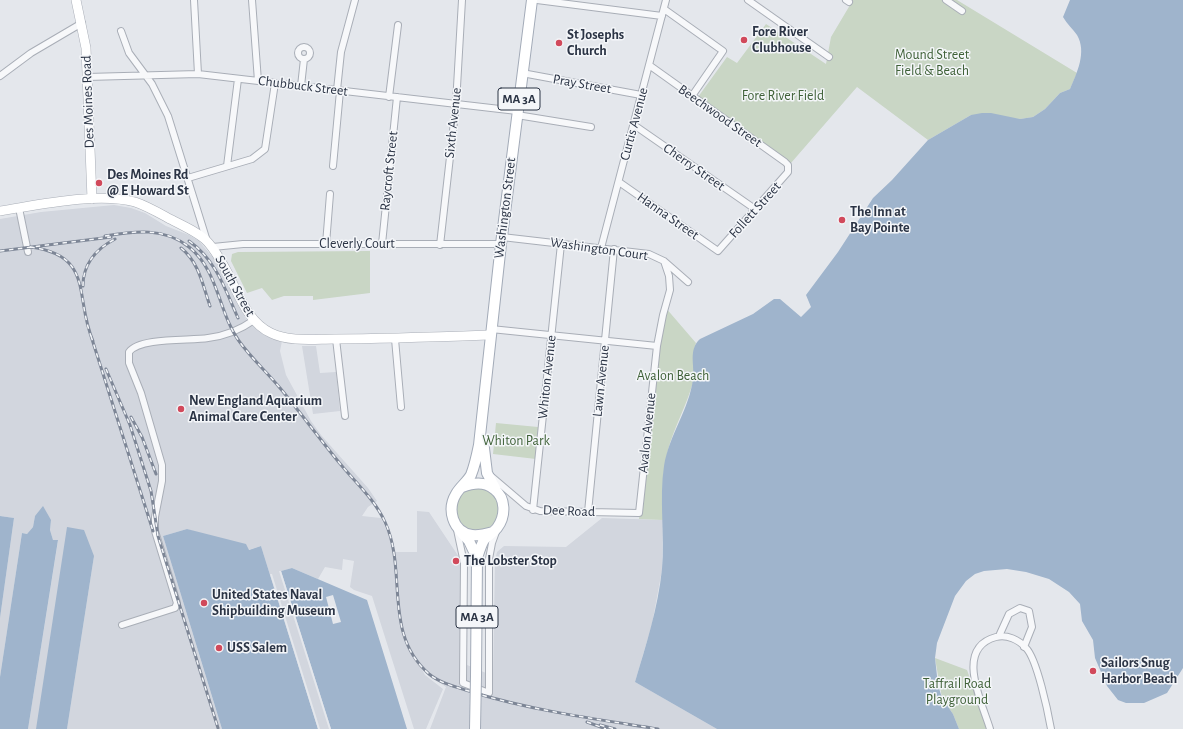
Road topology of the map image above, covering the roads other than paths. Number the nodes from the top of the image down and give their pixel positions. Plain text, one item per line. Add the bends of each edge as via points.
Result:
1 (194, 0) edge
2 (252, 0) edge
3 (355, 0) edge
4 (462, 0) edge
5 (532, 0) edge
6 (537, 0) edge
7 (666, 0) edge
8 (748, 0) edge
9 (946, 0) edge
10 (77, 3) edge
11 (664, 9) junction
12 (962, 11) dead end
13 (662, 16) junction
14 (82, 24) junction
15 (398, 25) dead end
16 (121, 32) dead end
17 (829, 57) dead end
18 (304, 59) dead end
19 (649, 65) junction
20 (522, 73) junction
21 (198, 74) junction
22 (0, 76) edge
23 (146, 76) junction
24 (87, 77) junction
25 (238, 79) junction
26 (258, 81) junction
27 (275, 83) junction
28 (301, 86) junction
29 (338, 90) junction
30 (641, 94) junction
31 (389, 96) junction
32 (692, 96) junction
33 (396, 97) junction
34 (456, 104) junction
35 (517, 113) junction
36 (634, 125) junction
37 (591, 127) dead end
38 (227, 166) junction
39 (333, 166) dead end
40 (789, 168) joint
41 (188, 178) junction
42 (618, 182) junction
43 (330, 194) dead end
44 (92, 199) junction
45 (0, 207) edge
46 (19, 208) junction
47 (755, 210) junction
48 (0, 211) edge
49 (206, 238) junction
50 (501, 241) junction
51 (326, 244) junction
52 (382, 244) junction
53 (561, 244) junction
54 (440, 245) junction
55 (213, 247) junction
56 (601, 248) junction
57 (27, 249) dead end
58 (614, 249) junction
59 (718, 251) joint
60 (664, 261) junction
61 (688, 282) dead end
62 (254, 320) junction
63 (491, 332) junction
64 (551, 335) junction
65 (336, 339) junction
66 (395, 339) junction
67 (606, 341) junction
68 (657, 346) junction
69 (401, 407) dead end
70 (345, 416) dead end
71 (483, 416) junction
72 (487, 473) junction
73 (462, 487) junction
74 (496, 490) junction
75 (533, 510) junction
76 (588, 512) junction
77 (639, 512) joint
78 (457, 527) junction
79 (496, 529) junction
80 (477, 558) junction
81 (122, 625) dead end
82 (999, 636) junction
83 (1024, 647) junction
84 (475, 729) edge
85 (990, 729) edge
86 (1051, 729) edge

1 - 21 street
2 - 26 street
3 - 29 street via 341,52
4 - 34 street, Sixth Avenue
5 - 20 main road, Washington Street / MA 3A
6 - 13 street
7 - 11 street, Curtis Avenue
8 - 17 street
9 - 12 street
10 - 14 main road, Des Moines Road
11 - 13 street, Curtis Avenue
11 - 32 street via 723,51
13 - 19 street, Curtis Avenue
14 - 22 street via 26,56
14 - 24 main road, Des Moines Road
15 - 31 street
16 - 23 street, South Street via 129,53
18 - 28 street
19 - 30 street, Curtis Avenue
19 - 32 street, Beechwood Street
20 - 30 street, Pray Street
20 - 35 main road, Washington Street / MA 3A
21 - 23 street, Chubbuck Street
21 - 25 street, Chubbuck Street
23 - 24 street, Chubbuck Street
23 - 41 street, South Street via 168,116
24 - 44 main road, Des Moines Road
25 - 26 street, Chubbuck Street
25 - 38 street
26 - 27 street, Chubbuck Street
27 - 28 street, Chubbuck Street
27 - 38 street via 265,149 252,160
28 - 29 street, Chubbuck Street
29 - 31 street, Chubbuck Street
29 - 39 street
30 - 36 street, Curtis Avenue
31 - 33 street, Chubbuck Street
32 - 40 street, Beechwood Street via 785,162
33 - 34 street, Chubbuck Street
33 - 52 street, Raycroft Street
34 - 35 street, Chubbuck Street
34 - 54 street, Sixth Avenue
35 - 37 street, Chubbuck Street
35 - 50 main road, Washington Street / MA 3A
36 - 42 street, Curtis Avenue
36 - 47 street, Cherry Street
38 - 41 street
40 - 47 street, Follett Street via 786,176
41 - 49 street, South Street
42 - 56 street, Curtis Avenue
42 - 59 street, Hanna Street
43 - 51 street
44 - 46 main road
44 - 49 main road via 135,202
45 - 48 street
46 - 48 main road
46 - 57 street
47 - 59 street, Follett Street
49 - 55 main road, South Street
50 - 53 street, Washington Court
50 - 54 street, Cleverly Court
50 - 63 main road, Washington Street / MA 3A
51 - 52 street, Cleverly Court
51 - 55 street, Cleverly Court via 243,244
52 - 54 street, Cleverly Court
53 - 56 street, Washington Court
53 - 64 street, Whiton Avenue
55 - 62 main road, South Street
56 - 58 street, Washington Court
58 - 60 street, Washington Court via 649,254
58 - 67 street, Lawn Avenue
60 - 61 street, Washington Court
60 - 68 street, Avalon Avenue via 670,290 662,315
62 - 65 main road, South Street via 276,335
62 - 81 street via 233,332 219,336 160,341 133,348 129,352 129,363 141,393 162,465 155,531 177,603 175,608
63 - 64 street
63 - 66 main road, South Street
63 - 71 main road, Washington Street / MA 3A
64 - 67 street
64 - 75 street, Whiton Avenue
65 - 66 main road, South Street
65 - 70 street
66 - 69 street
67 - 68 street
67 - 76 street, Lawn Avenue
68 - 77 street, Avalon Avenue
71 - 72 main road, Washington Street / MA 3A
71 - 73 main road, Washington Street / MA 3A via 474,468
72 - 74 main road, Washington Street / MA 3A
72 - 75 street, Dee Road
73 - 74 main road via 482,484
73 - 78 main road, MA 3A via 456,493 451,509
74 - 79 main road, MA 3A via 504,508
75 - 76 street, Dee Road
76 - 77 street, Dee Road
78 - 79 main road via 472,535
78 - 79 street via 464,563 463,683 488,693 489,558
78 - 80 main road, MA 3A via 469,541
79 - 80 main road, MA 3A via 484,541
80 - 84 main road, MA 3A, bridge
82 - 83 street via 1007,636
82 - 83 street via 1009,614 1020,608 1029,611 1032,627
82 - 85 street via 987,639 974,656 973,671
83 - 86 street via 1027,648 1036,669

